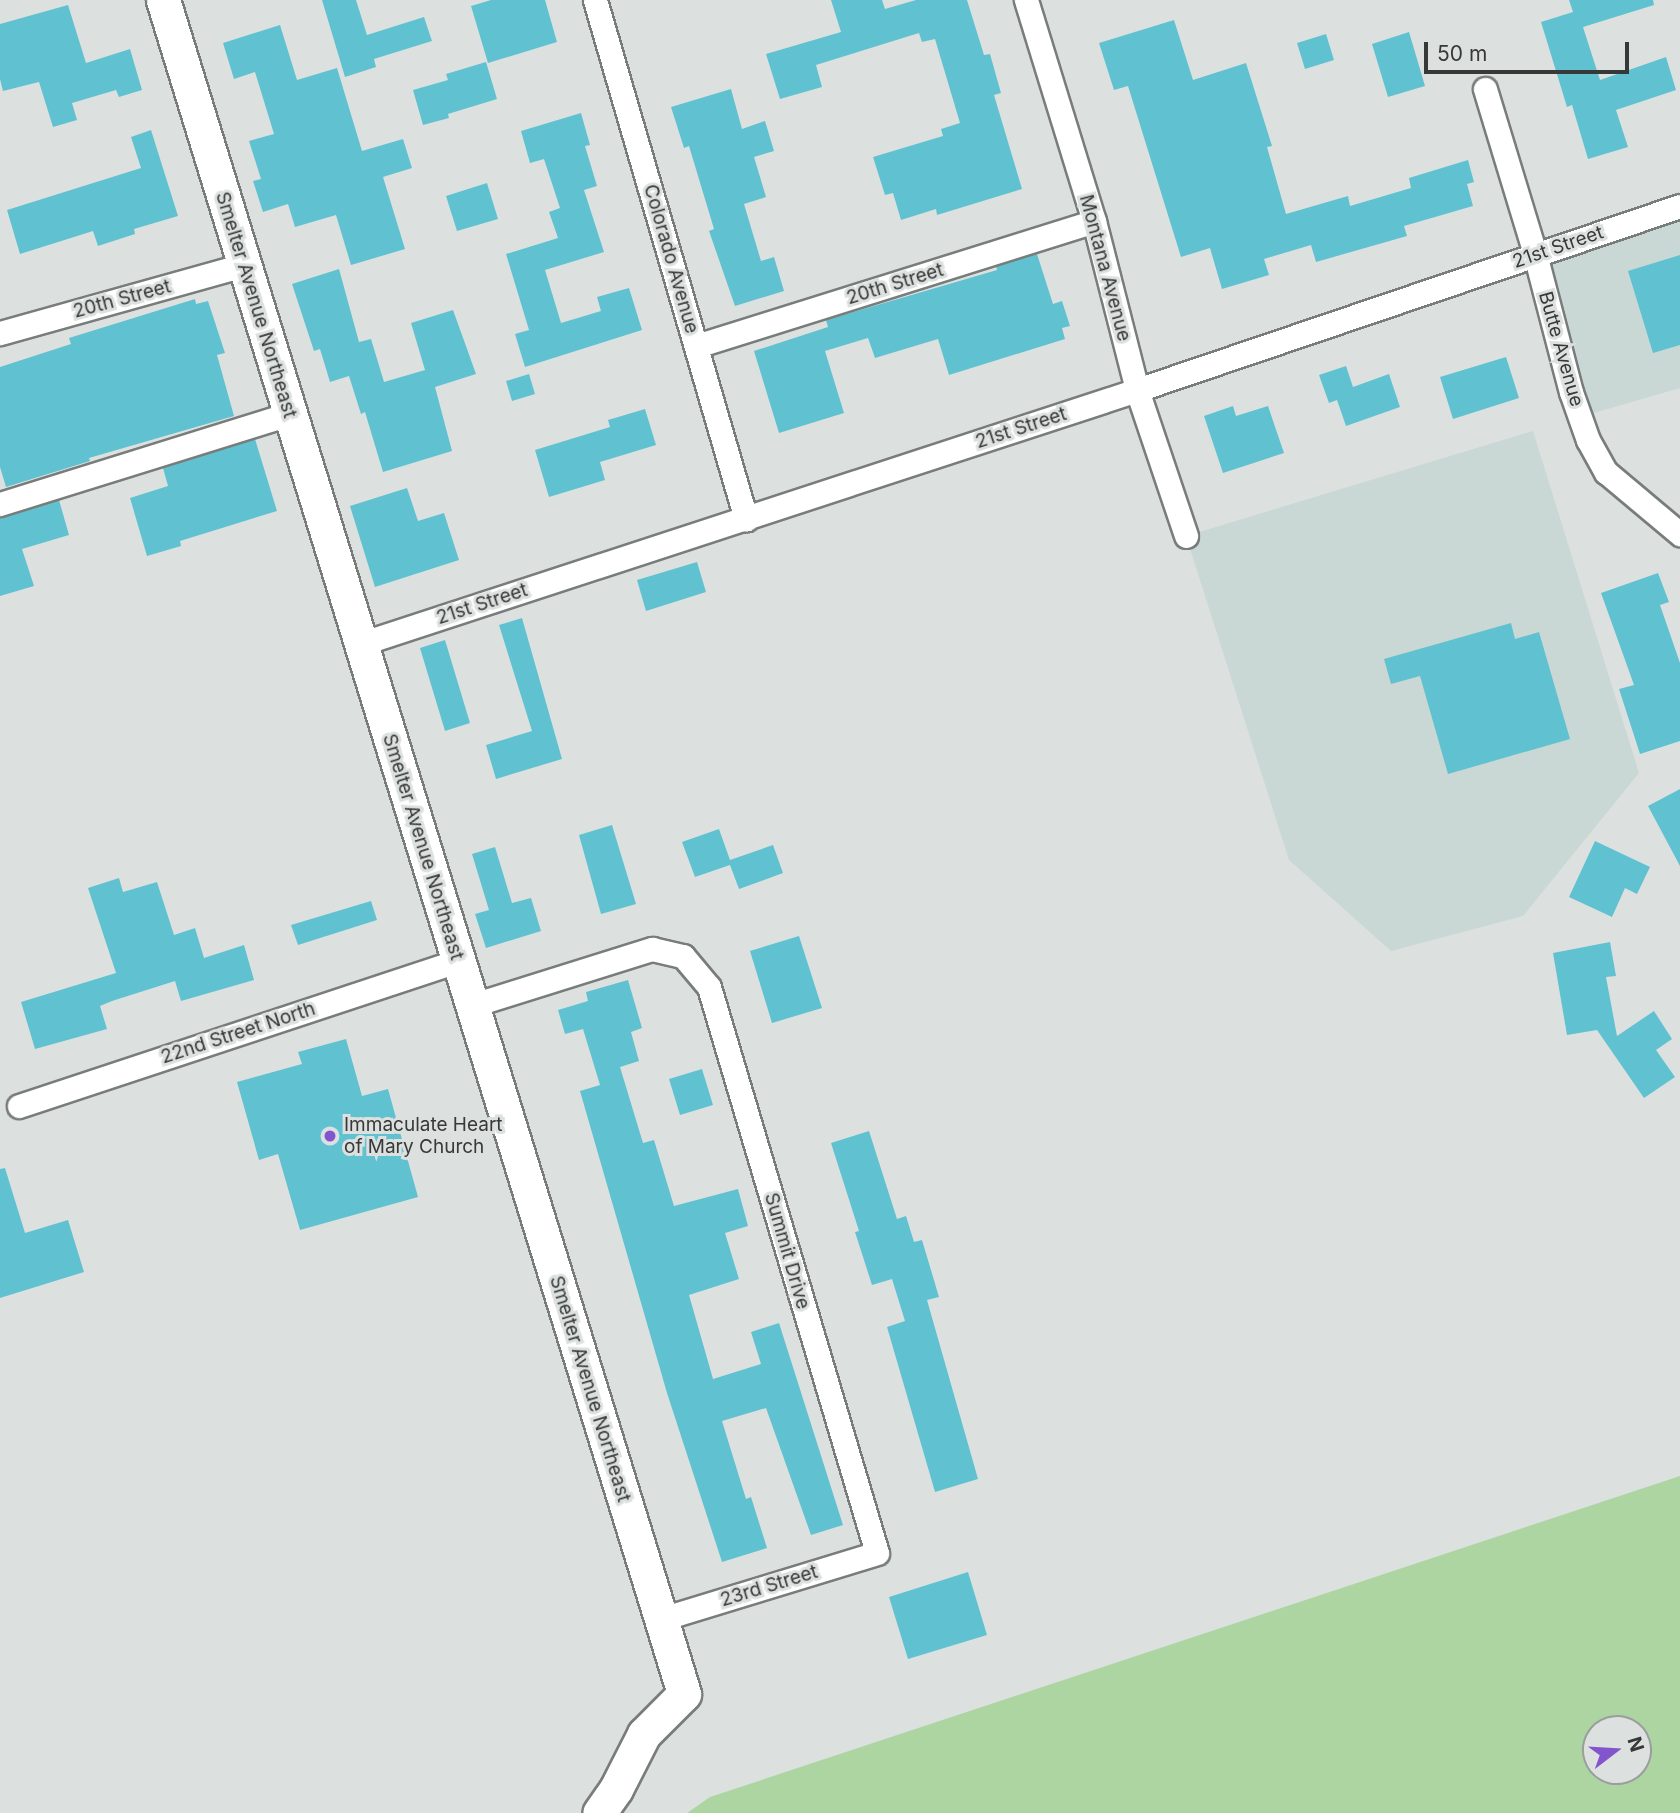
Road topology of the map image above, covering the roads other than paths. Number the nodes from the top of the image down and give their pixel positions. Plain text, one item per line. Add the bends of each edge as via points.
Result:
1 (163, 0) edge
2 (595, 0) edge
3 (1026, 0) edge
4 (1485, 89) dead end
5 (1680, 206) edge
6 (1094, 221) junction
7 (1535, 254) junction
8 (243, 265) junction
9 (0, 333) edge
10 (696, 346) junction
11 (1137, 390) junction
12 (289, 414) junction
13 (0, 504) edge
14 (746, 519) junction
15 (1680, 534) edge
16 (1186, 536) dead end
17 (360, 644) junction
18 (457, 961) junction
19 (473, 1005) junction
20 (19, 1106) dead end
21 (877, 1553) joint
22 (661, 1619) junction
23 (599, 1813) edge

1 - 8 street, Smelter Avenue Northeast
2 - 10 street, Colorado Avenue
3 - 6 street, Montana Avenue
4 - 7 street, Butte Avenue
5 - 7 street, 21st Street
6 - 10 street, 20th Street
6 - 11 street, Montana Avenue
7 - 11 street, 21st Street
7 - 15 street, Butte Avenue via 1588,440 1606,472
8 - 9 street, 20th Street
8 - 12 street, Smelter Avenue Northeast
10 - 14 street, Colorado Avenue
11 - 14 street, 21st Street
11 - 16 street, Montana Avenue
12 - 13 street
12 - 17 street, Smelter Avenue Northeast
14 - 17 street, 21st Street
17 - 18 street, Smelter Avenue Northeast
18 - 19 street, Smelter Avenue Northeast
18 - 20 street, 22nd Street North
19 - 21 street, Summit Drive via 652,949 683,956 709,987
19 - 22 street, Smelter Avenue Northeast
21 - 22 street, 23rd Street
22 - 23 street, Smelter Avenue Northeast via 684,1694 644,1734

